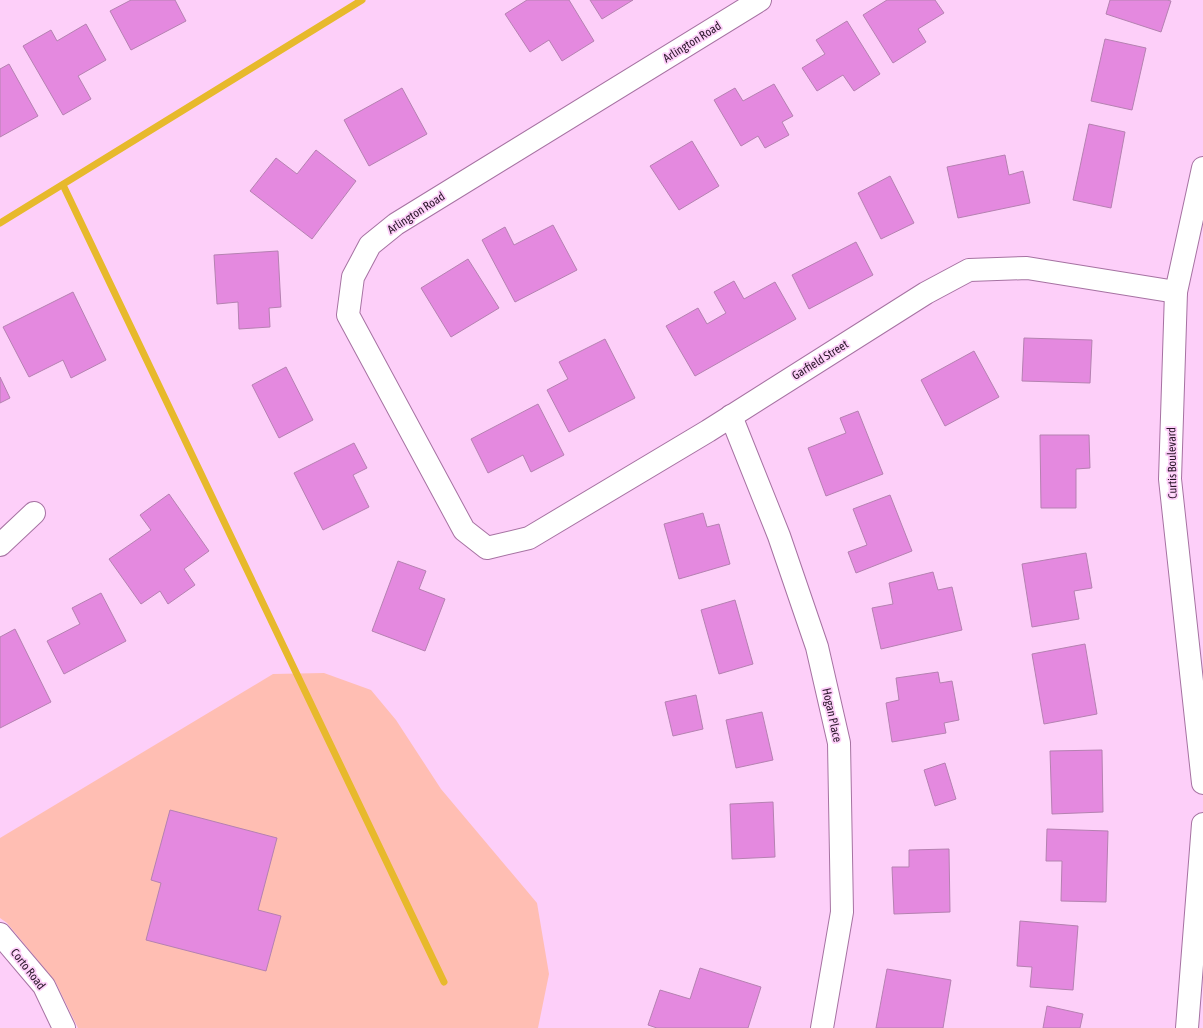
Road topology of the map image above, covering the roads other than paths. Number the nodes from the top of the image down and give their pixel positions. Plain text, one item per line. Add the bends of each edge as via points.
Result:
1 (760, 0) edge
2 (1203, 168) edge
3 (1176, 292) junction
4 (731, 416) junction
5 (34, 513) dead end
6 (0, 545) edge
7 (487, 548) joint
8 (1203, 783) edge
9 (1203, 824) edge
10 (0, 934) edge
11 (64, 1028) edge
12 (822, 1028) edge
13 (1187, 1028) edge

1 - 7 street, Arlington Road via 396,224 370,245 353,278 348,316 464,530
2 - 3 street, Curtis Boulevard
3 - 4 street, Garfield Street via 1027,268 969,270 926,293
3 - 8 street, Curtis Boulevard via 1170,479
4 - 7 street, Garfield Street via 529,538
4 - 12 street, Hogan Place via 779,536 817,647 839,743 842,912
5 - 6 street
9 - 13 street
10 - 11 street, Corto Road via 44,986

